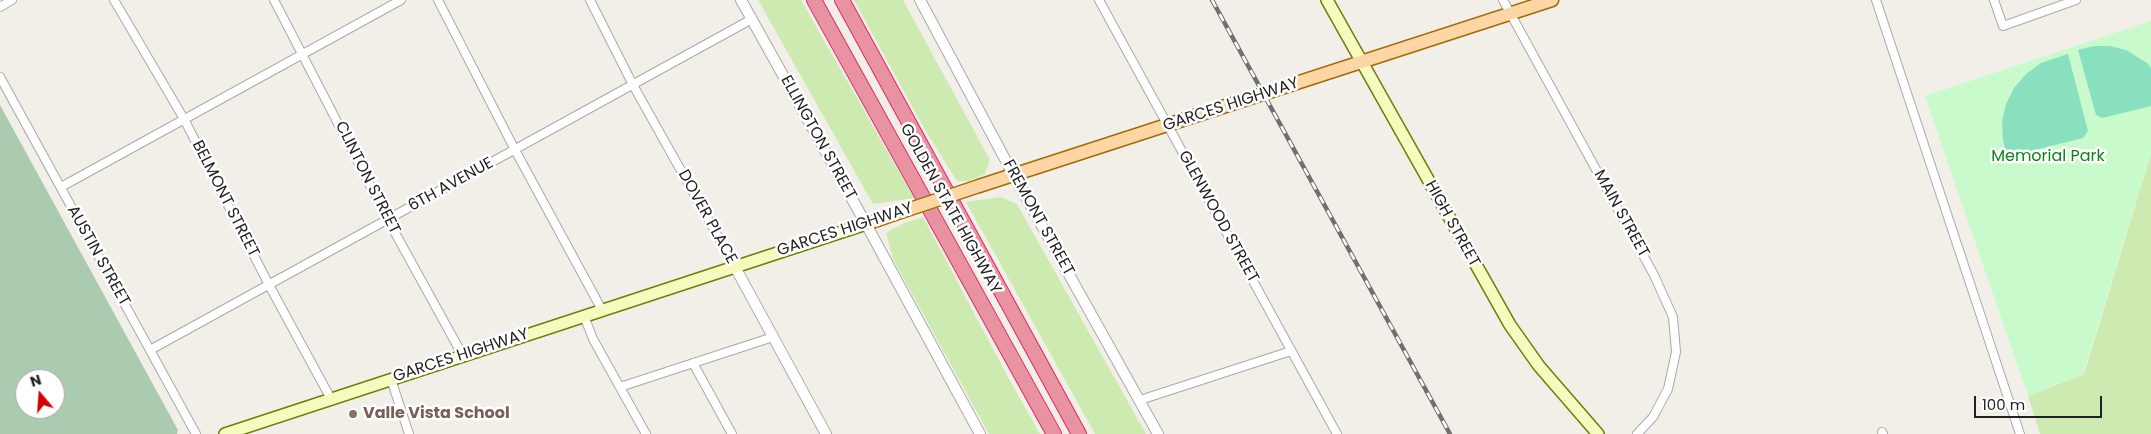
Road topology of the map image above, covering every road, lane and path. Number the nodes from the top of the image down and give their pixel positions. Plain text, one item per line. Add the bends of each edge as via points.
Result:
1 (12, 0) edge
2 (114, 0) edge
3 (274, 0) edge
4 (401, 0) edge
5 (438, 0) edge
6 (590, 0) edge
7 (741, 0) edge
8 (814, 0) edge
9 (842, 0) edge
10 (920, 0) edge
11 (1099, 0) edge
12 (1327, 0) edge
13 (1503, 0) edge
14 (1552, 0) edge
15 (1876, 0) edge
16 (1994, 0) edge
17 (2076, 0) edge
18 (0, 7) edge
19 (1510, 14) junction
20 (752, 19) junction
21 (304, 53) junction
22 (1362, 62) junction
23 (0, 77) edge
24 (633, 85) junction
25 (184, 119) junction
26 (1168, 126) junction
27 (515, 150) junction
28 (1013, 174) junction
29 (61, 187) junction
30 (388, 220) junction
31 (866, 224) junction
32 (735, 267) junction
33 (269, 285) junction
34 (602, 310) junction
35 (584, 316) junction
36 (773, 337) junction
37 (150, 350) junction
38 (1291, 351) junction
39 (462, 356) junction
40 (694, 363) junction
41 (391, 380) junction
42 (620, 387) junction
43 (332, 399) junction
44 (1140, 400) junction
45 (196, 434) edge
46 (225, 434) edge
47 (409, 434) edge
48 (646, 434) edge
49 (732, 434) edge
50 (826, 434) edge
51 (980, 434) edge
52 (1054, 434) edge
53 (1079, 434) edge
54 (1158, 434) edge
55 (1337, 434) edge
56 (1598, 434) edge
57 (1637, 434) edge
58 (2020, 434) edge

1 - 18 street
2 - 25 street, BELMONT STREET
3 - 21 street, CLINTON STREET
4 - 21 street
5 - 27 street
6 - 24 street, DOVER PLACE
7 - 20 street, ELLINGTON STREET
8 - 52 highway, GOLDEN STATE HIGHWAY
9 - 53 highway, GOLDEN STATE HIGHWAY
10 - 28 street, FREMONT STREET
11 - 26 street, GLENWOOD STREET
12 - 22 main road, HIGH STREET
13 - 19 street, MAIN STREET
14 - 19 main road, GARCES HIGHWAY
15 - 58 street
16 - 17 street via 2003,26
19 - 22 main road, GARCES HIGHWAY
19 - 57 street, MAIN STREET via 1654,275 1673,317 1676,352 1668,389 1656,412
20 - 24 street, 6TH AVENUE
20 - 31 street, ELLINGTON STREET
21 - 25 street
21 - 30 street, CLINTON STREET
22 - 26 main road, GARCES HIGHWAY
22 - 56 main road, HIGH STREET via 1510,325 1539,366
23 - 29 street, AUSTIN STREET
24 - 27 street, 6TH AVENUE
24 - 32 street, DOVER PLACE
25 - 29 street
25 - 33 street, BELMONT STREET
26 - 28 main road, GARCES HIGHWAY
26 - 38 street, GLENWOOD STREET
27 - 30 street, 6TH AVENUE
27 - 34 street
28 - 31 main road, GARCES HIGHWAY, bridge
28 - 44 street, FREMONT STREET
29 - 37 street, AUSTIN STREET
30 - 33 street, 6TH AVENUE
30 - 39 street, CLINTON STREET
31 - 32 main road, GARCES HIGHWAY
31 - 51 street, ELLINGTON STREET
32 - 34 main road, GARCES HIGHWAY
32 - 36 street, DOVER PLACE
33 - 37 street, 6TH AVENUE
33 - 43 street, BELMONT STREET
34 - 35 main road, GARCES HIGHWAY
35 - 39 main road, GARCES HIGHWAY
35 - 42 street
36 - 40 street
36 - 50 street, DOVER PLACE
37 - 45 street, AUSTIN STREET
38 - 44 street
38 - 55 street, GLENWOOD STREET
39 - 41 main road, GARCES HIGHWAY
40 - 42 street
40 - 49 street
41 - 43 main road, GARCES HIGHWAY
41 - 47 street
42 - 48 street
43 - 46 main road, GARCES HIGHWAY
44 - 54 street, FREMONT STREET

